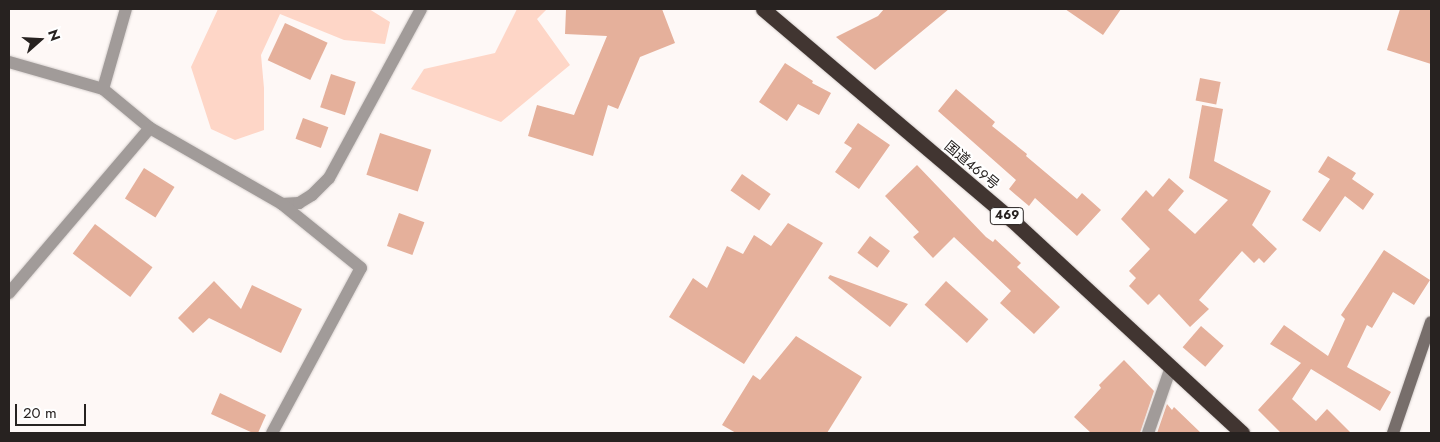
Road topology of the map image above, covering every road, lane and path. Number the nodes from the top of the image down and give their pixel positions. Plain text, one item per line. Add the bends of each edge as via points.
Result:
1 (126, 9) edge
2 (421, 9) edge
3 (763, 9) edge
4 (9, 62) edge
5 (103, 89) junction
6 (150, 128) junction
7 (282, 204) junction
8 (9, 293) edge
9 (1431, 322) edge
10 (1171, 367) junction
11 (272, 433) edge
12 (1148, 433) edge
13 (1242, 433) edge
14 (1393, 433) edge

1 - 5 street
2 - 7 street via 329,178 299,203
3 - 10 highway, 国道469号 / 469 via 1010,219
4 - 5 street
5 - 6 street
6 - 7 street
6 - 8 street
7 - 11 street via 361,268
9 - 14 street
10 - 12 street
10 - 13 highway, 国道469号 / 469

